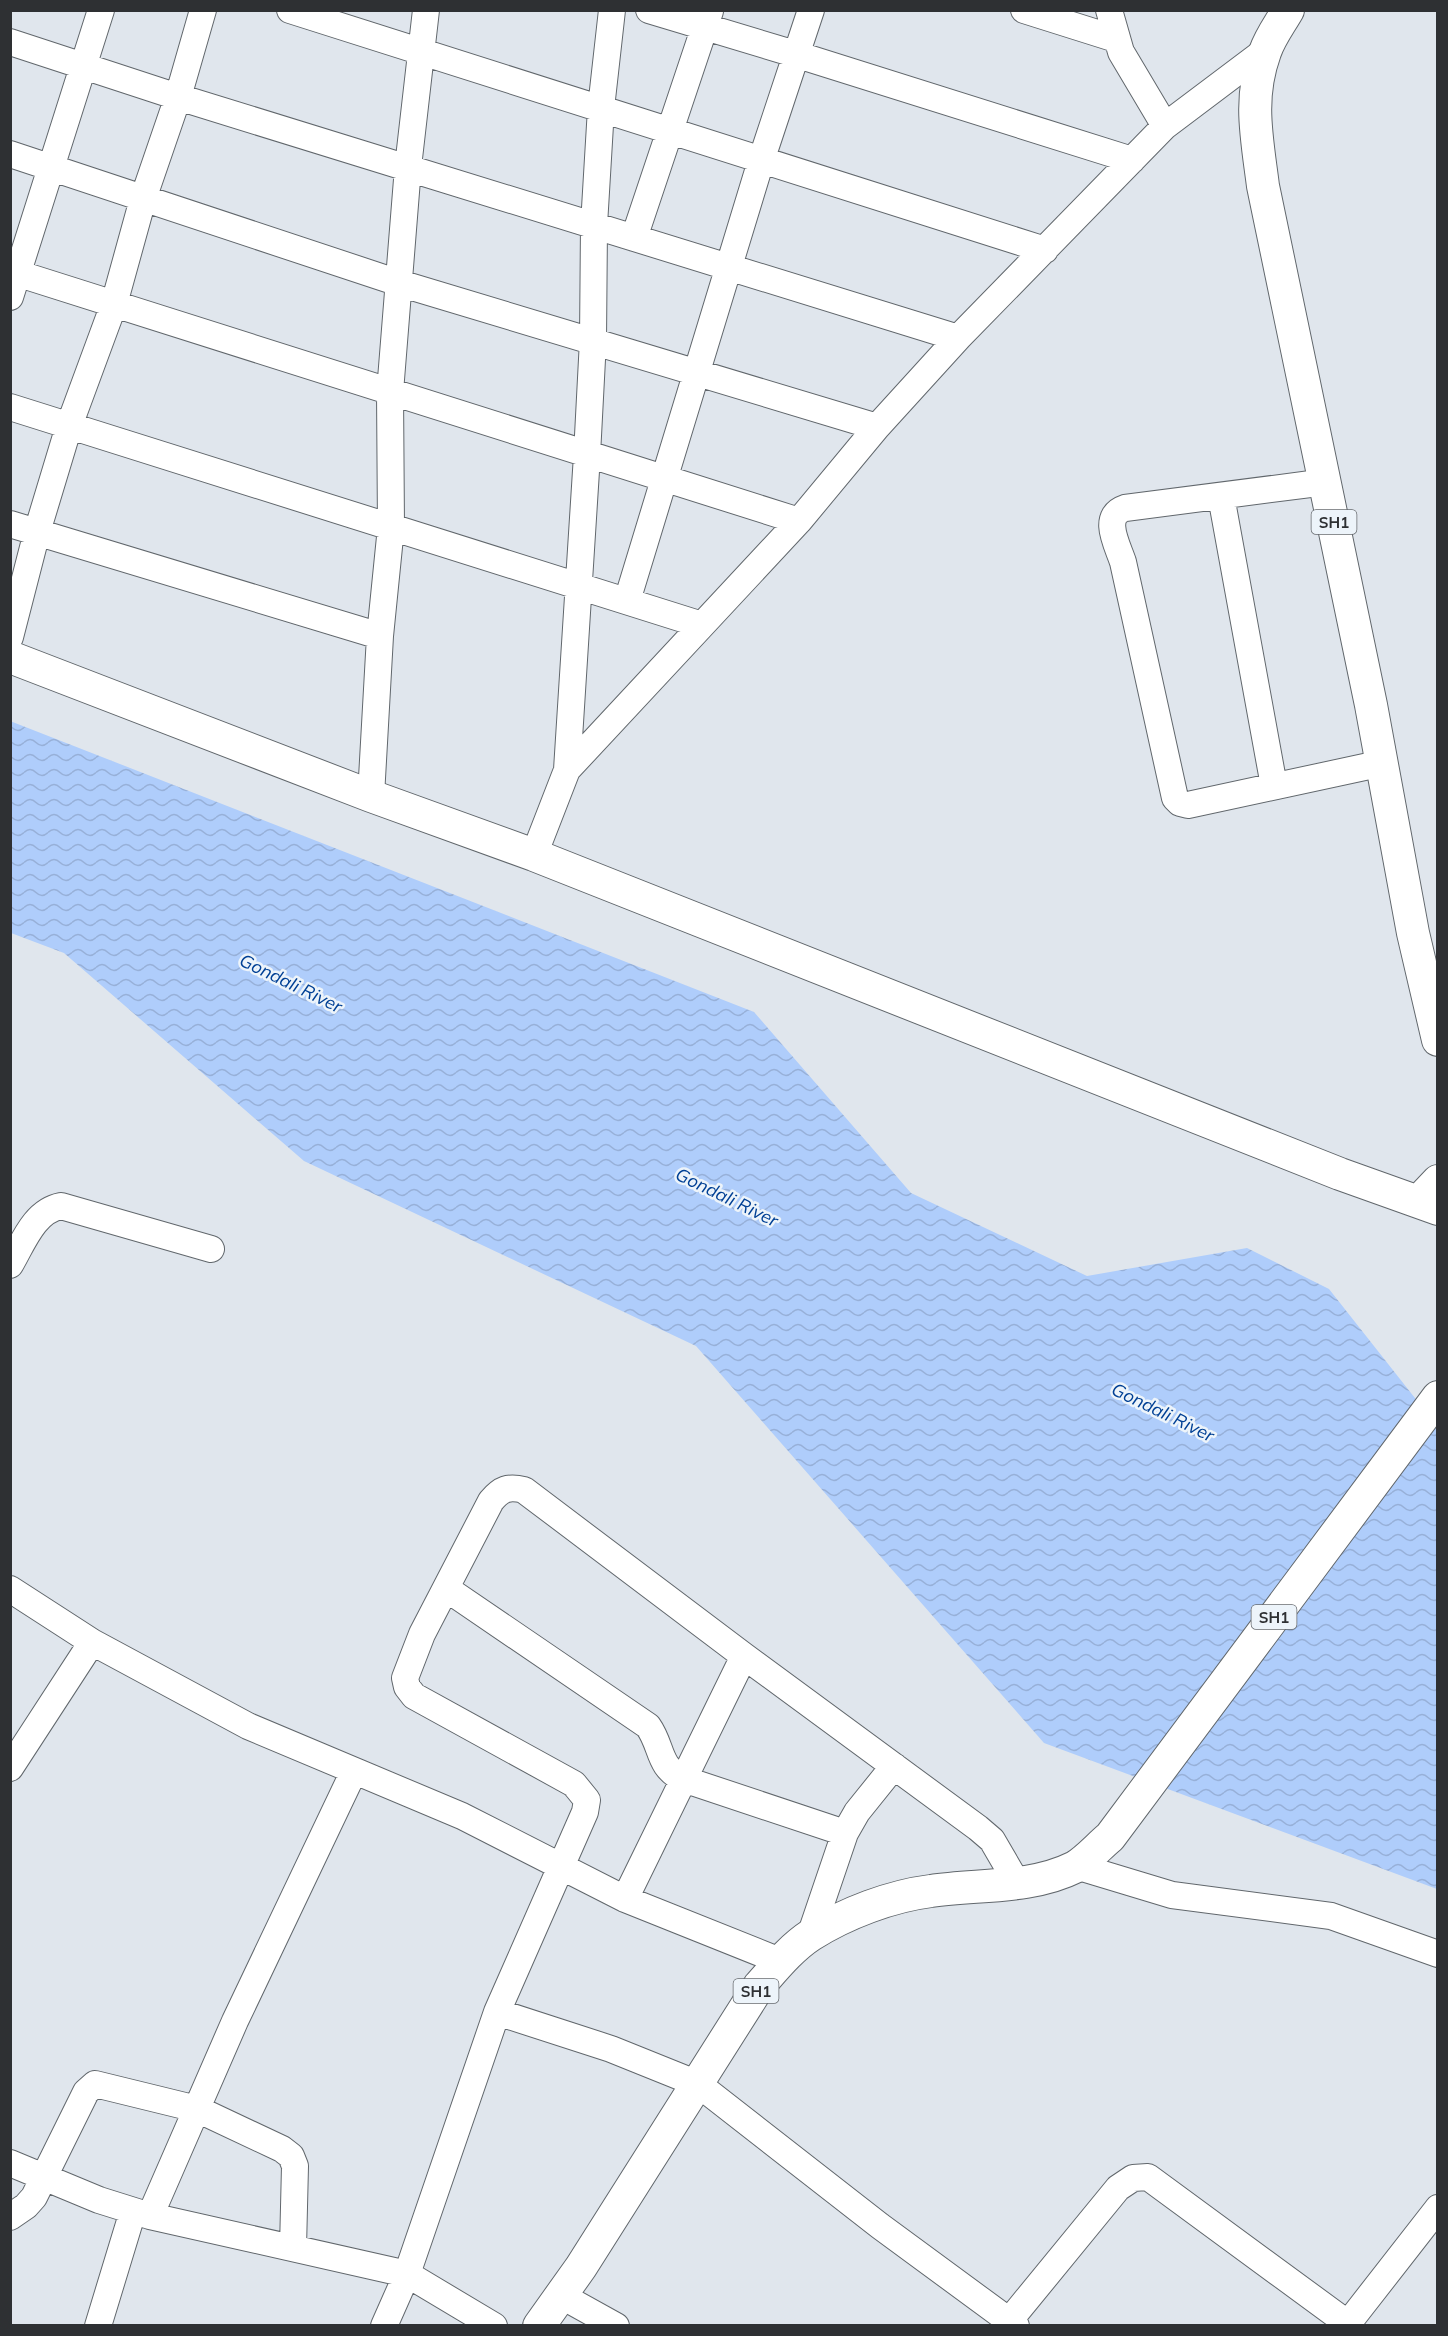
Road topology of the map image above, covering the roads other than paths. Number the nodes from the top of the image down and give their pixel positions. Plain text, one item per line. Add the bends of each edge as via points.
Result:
1 (100, 10) edge
2 (203, 10) edge
3 (290, 10) edge
4 (426, 10) edge
5 (612, 10) edge
6 (649, 10) edge
7 (811, 10) edge
8 (1024, 10) edge
9 (1109, 10) edge
10 (1288, 10) edge
11 (708, 19) edge
12 (1116, 39) junction
13 (10, 42) edge
14 (1266, 50) junction
15 (421, 52) junction
16 (795, 54) junction
17 (83, 65) junction
18 (178, 97) junction
19 (601, 108) junction
20 (1166, 126) junction
21 (670, 131) junction
22 (10, 154) edge
23 (1132, 160) junction
24 (761, 161) junction
25 (51, 167) junction
26 (408, 167) junction
27 (143, 199) junction
28 (594, 225) junction
29 (634, 238) junction
30 (1045, 250) junction
31 (729, 269) junction
32 (13, 281) edge
33 (399, 283) junction
34 (114, 304) junction
35 (958, 338) junction
36 (592, 340) junction
37 (696, 374) junction
38 (390, 392) junction
39 (10, 407) edge
40 (69, 426) junction
41 (877, 427) junction
42 (587, 455) junction
43 (664, 479) junction
44 (1326, 482) junction
45 (1221, 496) junction
46 (799, 521) junction
47 (10, 524) edge
48 (391, 527) junction
49 (37, 532) junction
50 (579, 586) junction
51 (627, 601) junction
52 (702, 625) junction
53 (380, 636) junction
54 (10, 637) edge
55 (10, 657) edge
56 (1383, 763) junction
57 (567, 771) junction
58 (1274, 786) junction
59 (371, 796) junction
60 (534, 855) junction
61 (1437, 1040) edge
62 (1431, 1197) edge
63 (211, 1249) dead end
64 (10, 1265) edge
65 (1437, 1397) edge
66 (10, 1589) edge
67 (447, 1589) junction
68 (92, 1642) junction
69 (744, 1656) junction
70 (894, 1767) junction
71 (10, 1768) edge
72 (354, 1771) junction
73 (683, 1779) junction
74 (845, 1833) junction
75 (560, 1866) junction
76 (1076, 1866) junction
77 (1017, 1883) junction
78 (625, 1899) junction
79 (810, 1936) junction
80 (1437, 1954) edge
81 (780, 1961) junction
82 (496, 2012) junction
83 (698, 2084) junction
84 (197, 2109) junction
85 (10, 2163) edge
86 (45, 2178) junction
87 (1437, 2208) edge
88 (142, 2213) junction
89 (10, 2217) edge
90 (293, 2248) junction
91 (407, 2274) junction
92 (560, 2295) junction
93 (1010, 2324) edge
94 (98, 2325) edge
95 (384, 2325) edge
96 (494, 2325) edge
97 (538, 2325) edge
98 (616, 2325) edge
99 (1348, 2325) edge

1 - 17 street
2 - 18 street
3 - 15 street
4 - 15 street
5 - 19 street
6 - 11 street
7 - 16 street
8 - 12 street
9 - 12 street
10 - 14 main road, SH1
11 - 16 street
11 - 21 street
12 - 20 street
13 - 17 street
14 - 20 street
14 - 44 main road, SH1 via 1254,89 1263,186
15 - 19 street
15 - 26 street
16 - 23 street
16 - 24 street
17 - 18 street
17 - 25 street
18 - 26 street
18 - 27 street
19 - 21 street
19 - 28 street
20 - 23 street
21 - 24 street
21 - 29 street
22 - 25 street
23 - 30 street
24 - 30 street
24 - 31 street
25 - 27 street
25 - 32 street
26 - 28 street
26 - 33 street
27 - 33 street
27 - 34 street
28 - 29 street
28 - 36 street
29 - 31 street
30 - 35 street
31 - 35 street
31 - 37 street
32 - 34 street
33 - 36 street
33 - 38 street
34 - 38 street
34 - 40 street
35 - 41 street
36 - 37 street
36 - 42 street
37 - 41 street
37 - 43 street
38 - 42 street
38 - 48 street
39 - 40 street
40 - 48 street
40 - 49 street
41 - 46 street
42 - 43 street
42 - 50 street
43 - 46 street
43 - 51 street
44 - 45 street
44 - 56 main road, SH1
45 - 58 street
45 - 58 street via 1125,508 1112,518 1112,527 1175,798 1188,805
46 - 52 street
47 - 49 street
48 - 50 street
48 - 53 street
49 - 53 street
49 - 54 street
50 - 51 street
50 - 57 street
51 - 52 street
52 - 57 street
53 - 59 street
55 - 59 main road
56 - 58 street
56 - 61 main road, SH1 via 1413,933
57 - 60 street
59 - 60 main road
60 - 62 main road via 1340,1174
63 - 64 street via 61,1206 49,1208 39,1217
65 - 76 main road, SH1 via 1110,1837
66 - 68 street
67 - 69 street via 491,1501 500,1490 511,1486 524,1490
67 - 73 street via 648,1726 666,1767
67 - 75 street via 422,1634 405,1678 407,1687 414,1696 582,1792 587,1800 585,1812
68 - 71 street
68 - 72 street via 248,1726
69 - 70 street
69 - 73 street
70 - 74 street
70 - 77 street via 992,1840
72 - 75 street via 462,1816
72 - 84 street
73 - 74 street
73 - 78 street
74 - 79 street
75 - 78 street
75 - 82 street
76 - 77 main road, SH1
76 - 80 street via 1172,1895 1331,1916
77 - 79 main road, SH1 via 929,1891 850,1915
78 - 81 street
79 - 81 main road, SH1
81 - 83 main road, SH1 via 759,1986
82 - 83 street via 611,2049
82 - 91 street
83 - 92 main road, SH1
83 - 93 street
84 - 86 street via 95,2084 86,2092
84 - 88 street
84 - 90 street via 291,2156 295,2166
85 - 86 street
86 - 88 street
86 - 89 street via 26,2206
87 - 99 street
88 - 90 street
88 - 94 street
90 - 91 street
91 - 95 street
91 - 96 street
92 - 97 main road, SH1
92 - 98 street
93 - 99 street via 1118,2188 1133,2178 1148,2177

